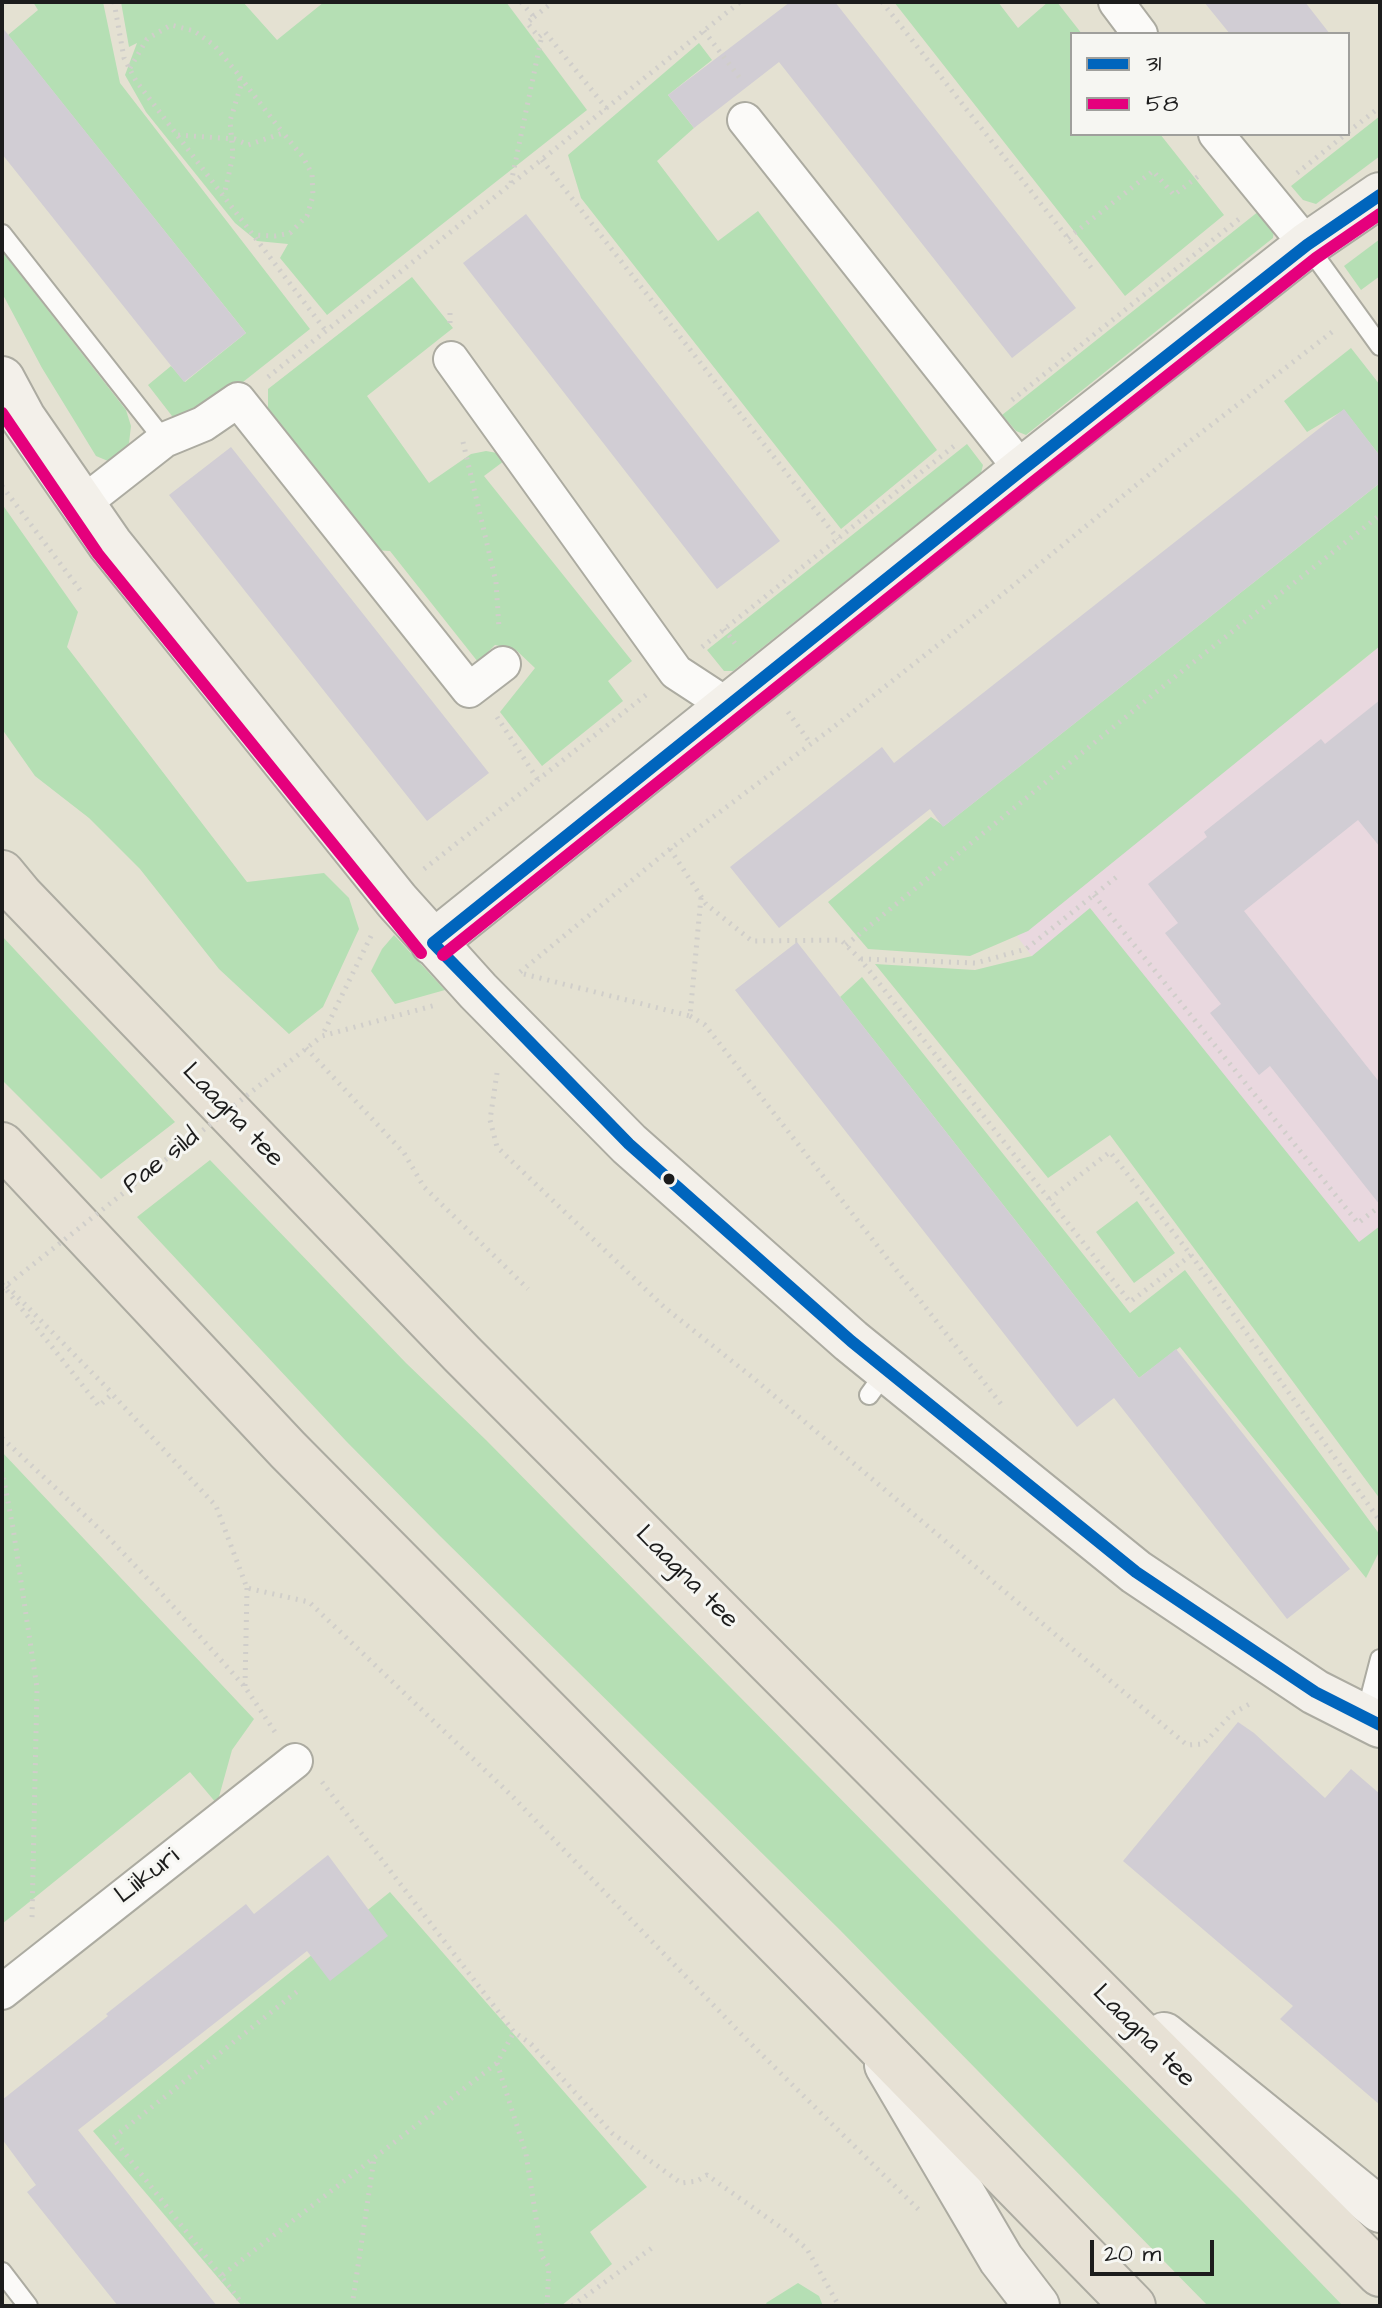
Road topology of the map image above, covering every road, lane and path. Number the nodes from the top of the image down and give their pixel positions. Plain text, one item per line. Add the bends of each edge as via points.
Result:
1 (114, 2) edge
2 (521, 2) edge
3 (553, 2) edge
4 (740, 2) edge
5 (882, 2) edge
6 (1116, 2) edge
7 (534, 17) junction
8 (704, 31) junction
9 (1138, 32) edge
10 (542, 35) junction
11 (130, 68) junction
12 (238, 74) junction
13 (742, 81) dead end
14 (1380, 107) edge
15 (607, 109) junction
16 (745, 120) dead end
17 (1350, 130) edge
18 (283, 133) junction
19 (177, 135) junction
20 (231, 139) junction
21 (1223, 143) edge
22 (542, 160) junction
23 (511, 185) junction
24 (1380, 195) edge
25 (224, 197) junction
26 (2, 234) edge
27 (254, 235) junction
28 (1068, 238) junction
29 (1307, 245) junction
30 (1093, 270) dead end
31 (450, 313) dead end
32 (1356, 314) junction
33 (326, 331) junction
34 (1380, 346) edge
35 (451, 359) joint
36 (2, 379) edge
37 (238, 400) junction
38 (461, 431) dead end
39 (164, 440) junction
40 (1022, 470) junction
41 (2, 486) edge
42 (81, 505) junction
43 (1380, 515) edge
44 (838, 539) dead end
45 (80, 590) dead end
46 (503, 664) junction
47 (728, 706) junction
48 (787, 710) dead end
49 (620, 715) dead end
50 (811, 744) junction
51 (538, 780) junction
52 (670, 849) junction
53 (2, 873) edge
54 (1119, 875) dead end
55 (414, 876) dead end
56 (1094, 895) junction
57 (701, 896) junction
58 (372, 934) dead end
59 (433, 943) junction
60 (846, 945) junction
61 (860, 959) junction
62 (519, 973) junction
63 (511, 977) dead end
64 (437, 1005) dead end
65 (690, 1016) junction
66 (322, 1036) junction
67 (306, 1048) junction
68 (498, 1070) dead end
69 (2, 1145) edge
70 (1049, 1199) junction
71 (1380, 1206) edge
72 (1191, 1255) junction
73 (4, 1286) edge
74 (528, 1289) dead end
75 (112, 1394) junction
76 (1002, 1405) dead end
77 (2, 1438) edge
78 (2, 1470) edge
79 (1380, 1521) edge
80 (247, 1588) junction
81 (1380, 1659) edge
82 (245, 1687) junction
83 (1315, 1692) junction
84 (1372, 1721) edge
85 (295, 1761) junction
86 (1042, 1936) junction
87 (30, 1970) junction
88 (299, 1990) dead end
89 (2, 1992) edge
90 (514, 2032) junction
91 (869, 2036) junction
92 (497, 2063) junction
93 (374, 2158) junction
94 (1380, 2210) edge
95 (927, 2218) dead end
96 (656, 2245) dead end
97 (2, 2272) edge
98 (1380, 2274) edge
99 (221, 2276) junction
100 (28, 2306) edge
101 (244, 2306) edge
102 (352, 2306) edge
103 (547, 2306) edge
104 (572, 2306) edge
105 (839, 2306) edge
106 (1037, 2306) edge
107 (1133, 2306) edge

1 - 11 path
2 - 7 path
3 - 7 path
4 - 8 path
5 - 28 path
6 - 9 street
7 - 10 path via 527,23
8 - 13 path
8 - 15 path
10 - 15 path via 545,32
10 - 23 path
11 - 12 path via 147,39 171,25 194,31 214,45
11 - 19 path
12 - 18 path
12 - 20 path via 241,85 230,121
14 - 17 path
15 - 22 path
16 - 40 street
18 - 20 path via 248,145
18 - 27 path via 312,174 313,196 307,216 290,233
19 - 20 path
19 - 25 path
20 - 25 path
21 - 28 path via 1174,195 1153,171
21 - 29 street
22 - 23 path
22 - 44 path
23 - 33 path
24 - 29 street
25 - 27 path
26 - 39 lane
27 - 33 path
28 - 30 path
29 - 32 lane
29 - 40 street
31 - 35 path
32 - 34 lane
32 - 50 path
33 - 37 path
35 - 47 street via 676,672
36 - 42 street
37 - 39 street via 203,424
37 - 46 street via 469,690
38 - 46 path via 496,582
39 - 42 street
40 - 47 street
41 - 45 path
42 - 59 street
43 - 60 path
46 - 51 path via 495,714
47 - 59 street
48 - 50 path
49 - 51 path
50 - 52 path
51 - 55 path
52 - 57 path
52 - 62 path
53 - 86 main road, Laagna tee via 462,1354
54 - 56 path
56 - 61 path via 1026,949 989,960
56 - 71 path via 1358,1223
57 - 60 path via 752,941 841,940
57 - 65 path
58 - 66 path
59 - 83 street via 629,1144 878,1382 1136,1572
60 - 61 path
61 - 70 path
62 - 63 path
62 - 65 path
64 - 66 path
65 - 76 path via 715,1037
66 - 67 path, Pae sild, bridge
67 - 73 path, Pae sild, bridge
67 - 74 path via 404,1153 424,1187
68 - 83 path via 490,1120 497,1147 664,1307 1187,1745 1203,1744 1233,1713 1262,1697 1294,1702
69 - 91 main road via 288,1450
70 - 72 path via 1110,1152
70 - 72 path via 1130,1302
72 - 79 path
73 - 75 path
73 - 75 path via 99,1406
75 - 80 path via 216,1506
77 - 82 path via 108,1537
78 - 87 path via 37,1688
80 - 82 path
80 - 95 path via 309,1602 512,1796
81 - 84 lane
82 - 85 path
83 - 84 street
85 - 87 street, Liikuri
85 - 90 path via 318,1778
86 - 94 street
86 - 98 main road, Laagna tee
87 - 89 street, Liikuri
88 - 99 path via 113,2138
90 - 92 path
90 - 105 path via 612,2133 681,2183 707,2175 786,2231 807,2249
91 - 106 street via 1001,2259
91 - 107 main road
92 - 93 path
92 - 103 path via 526,2154 542,2256 549,2267
93 - 99 path
93 - 102 path
96 - 104 path
97 - 100 lane
99 - 101 path

